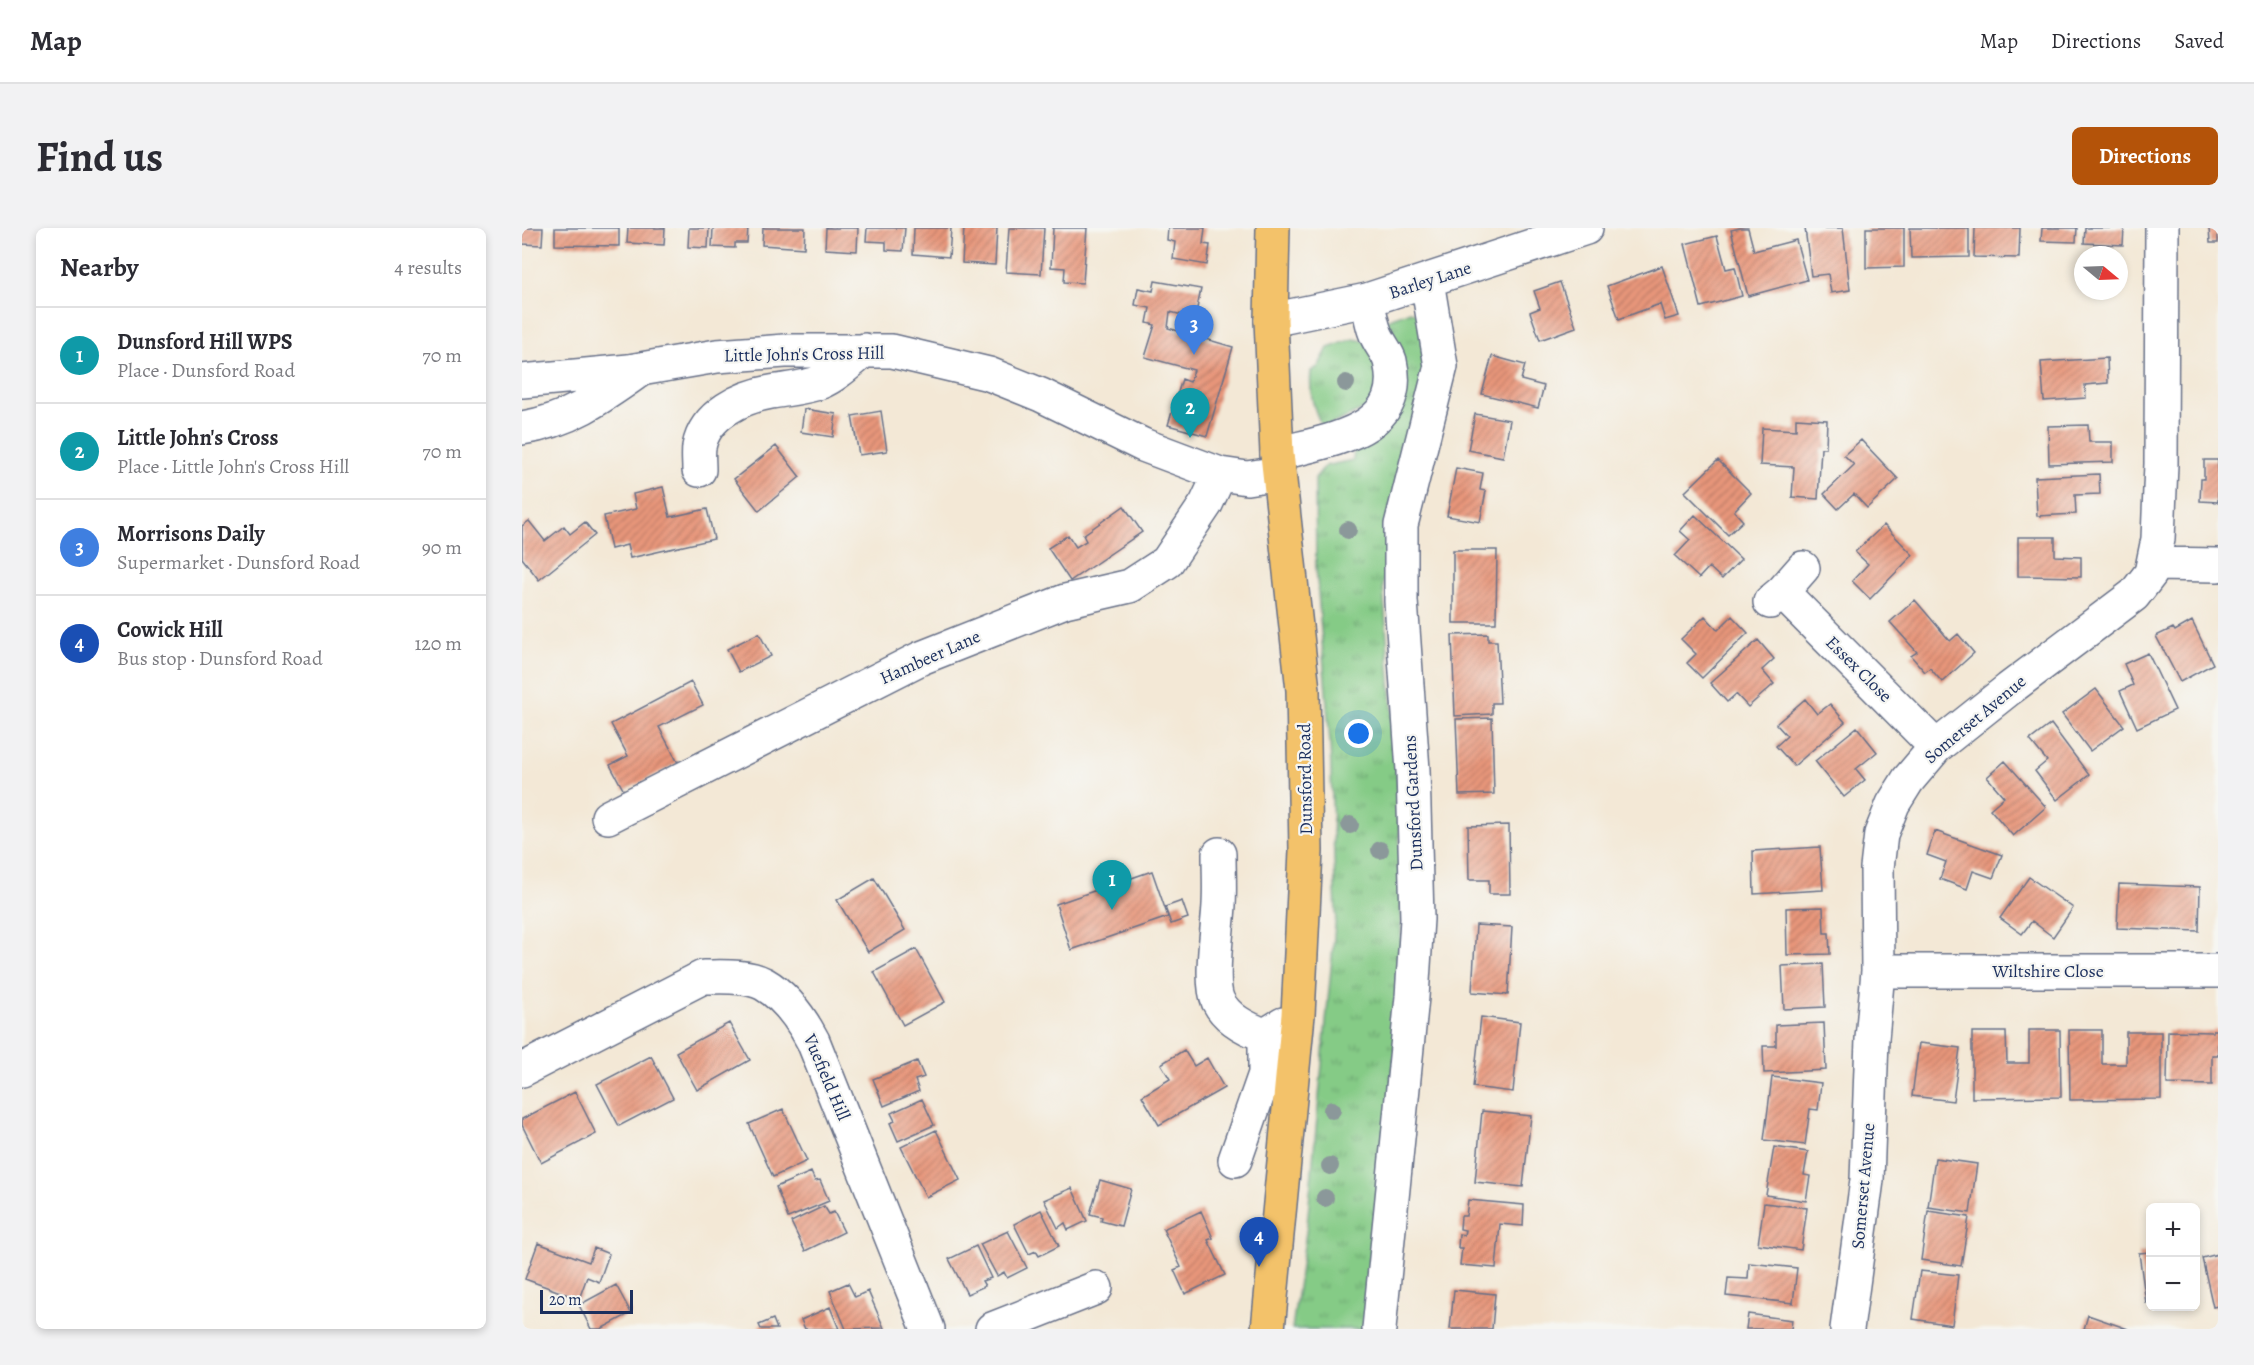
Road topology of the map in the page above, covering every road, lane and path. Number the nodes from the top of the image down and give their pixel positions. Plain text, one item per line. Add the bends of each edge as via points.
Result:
1 (1273, 228) edge
2 (1586, 228) edge
3 (2162, 228) edge
4 (1427, 281) junction
5 (1367, 300) junction
6 (1271, 320) junction
7 (866, 350) junction
8 (642, 369) junction
9 (522, 381) edge
10 (522, 428) edge
11 (1278, 463) junction
12 (699, 470) dead end
13 (1220, 474) junction
14 (2154, 564) junction
15 (2218, 565) edge
16 (1803, 568) dead end
17 (1936, 747) junction
18 (608, 817) dead end
19 (1219, 854) dead end
20 (1878, 971) junction
21 (2218, 971) edge
22 (1298, 1015) junction
23 (1265, 1035) junction
24 (522, 1070) edge
25 (1235, 1160) dead end
26 (1096, 1288) dead end
27 (928, 1329) edge
28 (992, 1329) edge
29 (1268, 1329) edge
30 (1379, 1329) edge
31 (1848, 1329) edge

1 - 6 main road, Dunsford Road
2 - 4 street, Barley Lane
3 - 14 street, Somerset Avenue via 2161,464
4 - 5 street, Barley Lane
4 - 30 street, Dunsford Gardens via 1441,366 1401,525 1401,601 1413,770 1417,919
5 - 6 street, Barley Lane
5 - 11 street, Little John's Cross Hill via 1374,332 1389,360 1392,388 1383,411 1363,429
6 - 11 main road, Dunsford Road
7 - 8 street, Little John's Cross Hill via 717,356
7 - 12 street via 823,381 768,392 721,412 711,421 699,445
7 - 13 street, Little John's Cross Hill via 891,351 989,374 1143,445
8 - 9 street, Little John's Cross Hill
8 - 10 street via 592,404 541,425
11 - 13 street, Little John's Cross Hill via 1247,478
11 - 22 main road, Dunsford Road via 1303,690 1306,851
13 - 18 street, Hambeer Lane via 1206,504 1167,562 1130,586 1065,601 921,658
14 - 15 street
14 - 17 street, Somerset Avenue via 2134,595
16 - 17 street, Essex Close via 1776,597
17 - 20 street, Somerset Avenue via 1908,780 1881,834 1877,868
19 - 23 street via 1214,981 1218,1000 1232,1018
20 - 21 street, Wiltshire Close
20 - 31 street, Somerset Avenue via 1867,1180
22 - 23 street
22 - 29 main road, Dunsford Road
23 - 25 street via 1265,1074
24 - 27 street, Vuefield Hill via 703,977 724,976 763,984 796,1014 813,1041
26 - 28 street

